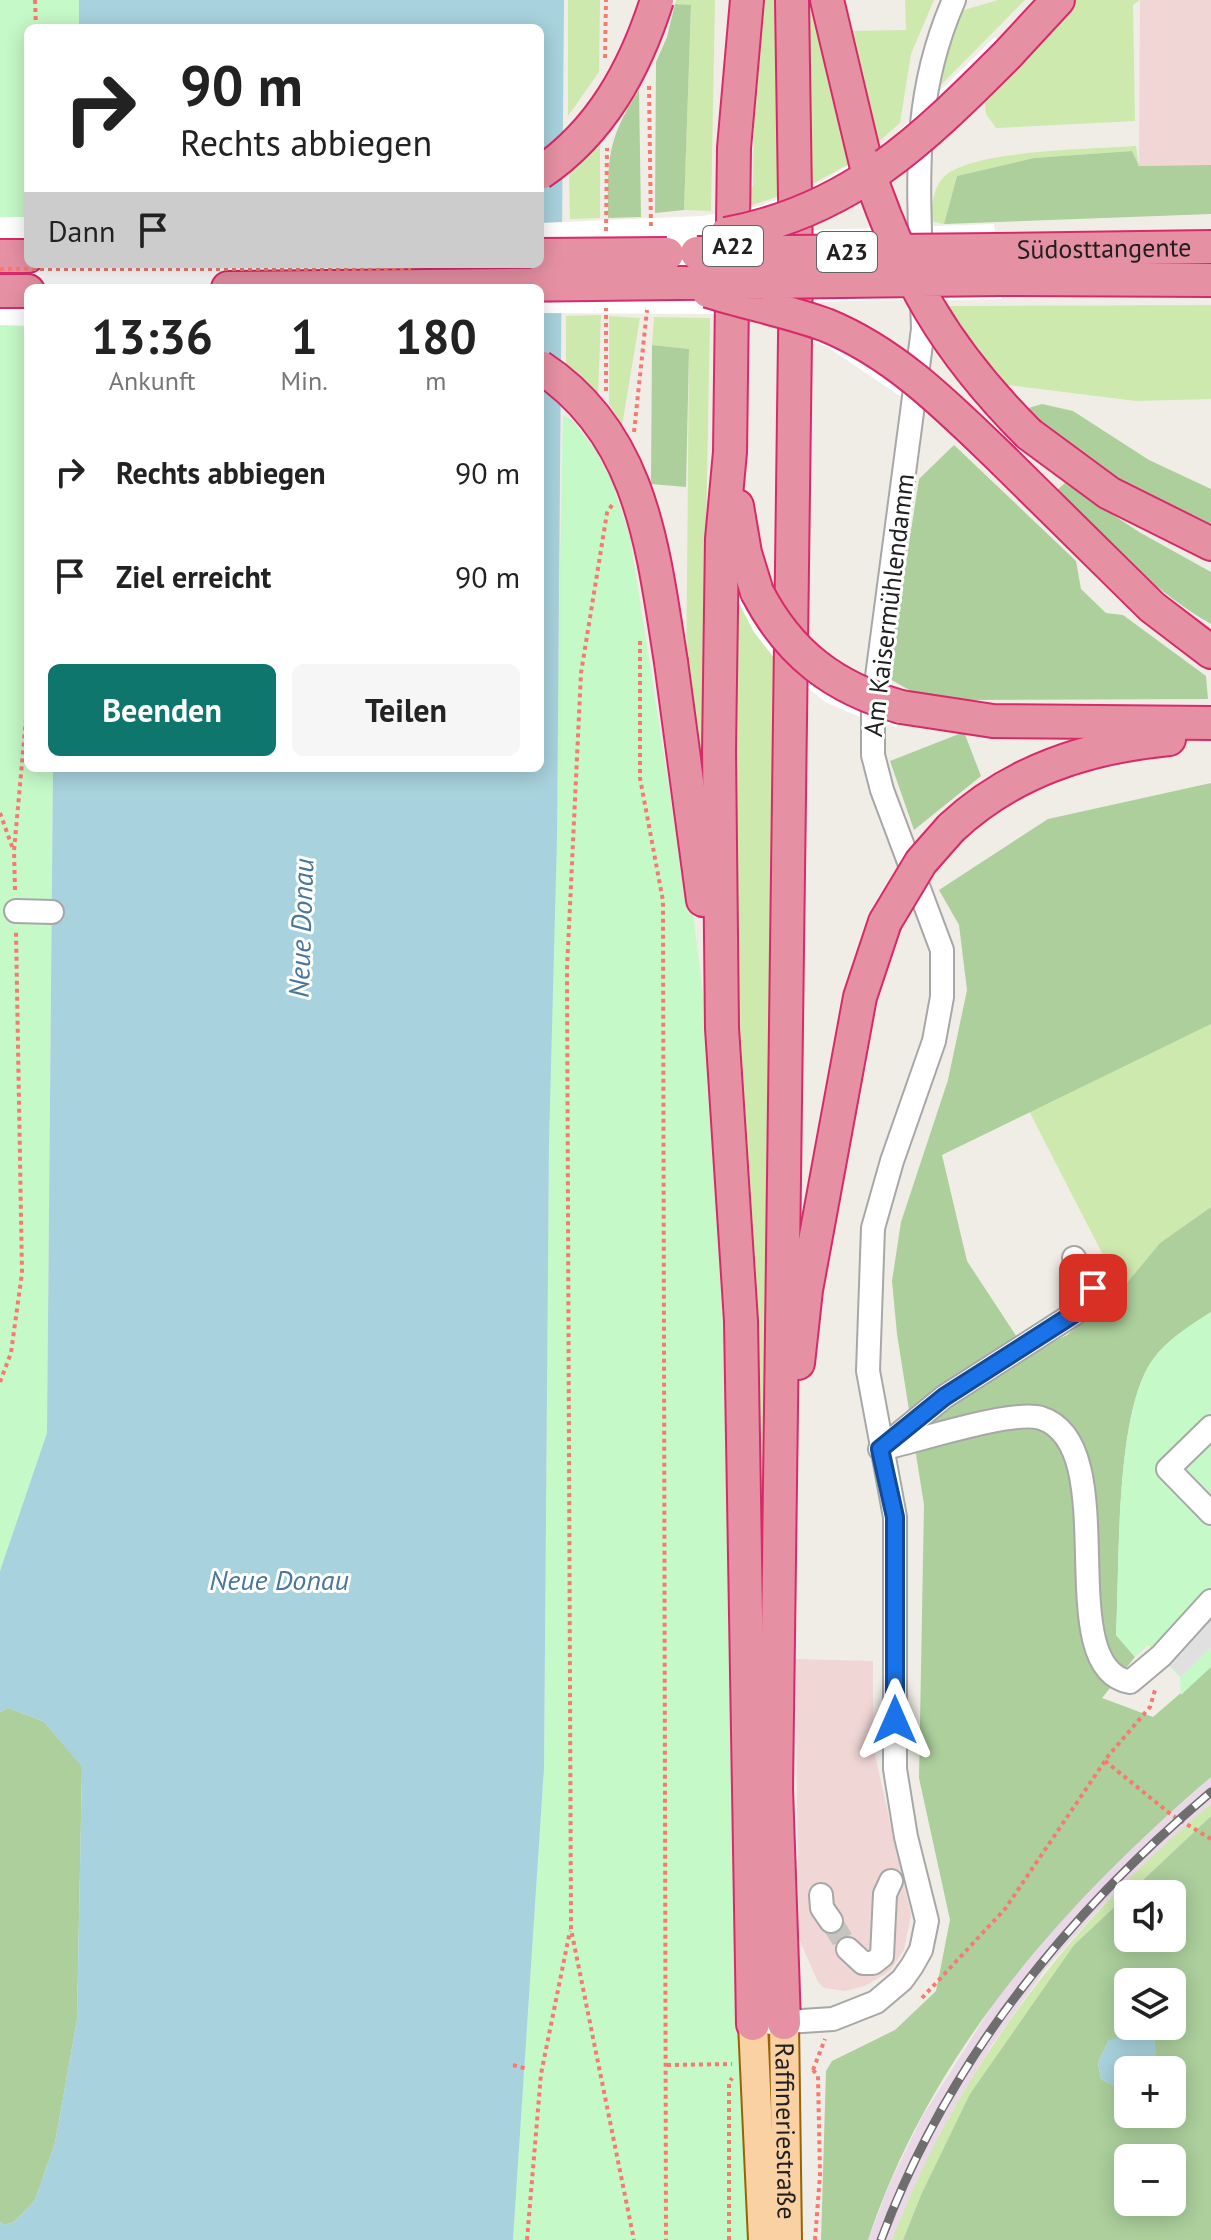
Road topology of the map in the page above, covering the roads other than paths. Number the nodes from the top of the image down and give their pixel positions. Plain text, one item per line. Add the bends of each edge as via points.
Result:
1 (657, 0) edge
2 (724, 0) edge
3 (747, 0) edge
4 (792, 0) edge
5 (827, 0) edge
6 (954, 0) edge
7 (1058, 0) edge
8 (734, 148) junction
9 (544, 170) edge
10 (1211, 247) edge
11 (667, 254) junction
12 (544, 255) edge
13 (0, 256) edge
14 (24, 256) edge
15 (998, 265) junction
16 (1211, 280) edge
17 (682, 283) junction
18 (544, 285) edge
19 (0, 291) edge
20 (24, 291) edge
21 (544, 370) edge
22 (730, 452) junction
23 (1211, 544) edge
24 (1211, 652) edge
25 (1211, 723) edge
26 (1211, 735) edge
27 (16, 911) road end
28 (52, 912) dead end
29 (722, 1028) junction
30 (1074, 1258) dead end
31 (1211, 1427) edge
32 (880, 1449) junction
33 (779, 1493) junction
34 (1211, 1513) edge
35 (1211, 1601) edge
36 (891, 1881) dead end
37 (821, 1895) dead end
38 (831, 1921) tunnel mouth
39 (848, 1949) tunnel mouth
40 (768, 2024) junction
41 (763, 2240) edge
42 (787, 2240) edge

1 - 9 highway, bridge via 638,52 610,102 573,147
2 - 8 highway, A22
3 - 8 highway
4 - 33 highway, A22 via 796,262
5 - 23 highway, bridge via 866,164 922,300 977,377 1029,434 1109,493
6 - 32 street, Am Kaisermühlendamm via 924,85 918,169 923,329 873,707 873,755 882,790 942,950 942,997 934,1041 873,1228 868,1371
7 - 11 highway, bridge via 941,121 866,180 792,218
8 - 22 highway, A22
10 - 15 highway, Südosttangente / A23
11 - 12 highway, A23, bridge
11 - 15 highway, A23, bridge
13 - 14 highway
15 - 16 highway, Südosttangente / A23
15 - 17 highway, A23, bridge
17 - 18 highway, A23, bridge
17 - 24 highway, bridge via 823,324 871,348 923,385 1152,607
19 - 20 highway
21 - 29 highway, bridge via 594,412 633,479 653,553 671,662
22 - 25 highway, bridge via 741,532 757,592 780,632 810,664 848,688 901,707 993,721
22 - 29 highway via 721,580
26 - 33 highway, bridge via 1131,743 1058,761 995,791 951,828 909,880 885,922 860,997 808,1275
27 - 28 street
29 - 40 highway via 741,1321
30 - 32 street via 1093,1288 1086,1306 944,1397
31 - 34 street via 1168,1469
32 - 35 street via 1010,1418 1040,1418 1065,1432 1077,1455 1089,1605 1108,1673 1130,1682
32 - 40 street, Am Kaisermühlendamm via 895,1517 895,1769 927,1921 921,1950 902,1980 876,2002 833,2019
33 - 40 highway
36 - 39 street via 885,1894 882,1956 863,1963
37 - 38 street
40 - 41 main road, Raffineriestraße
40 - 42 main road, Raffineriestraße

